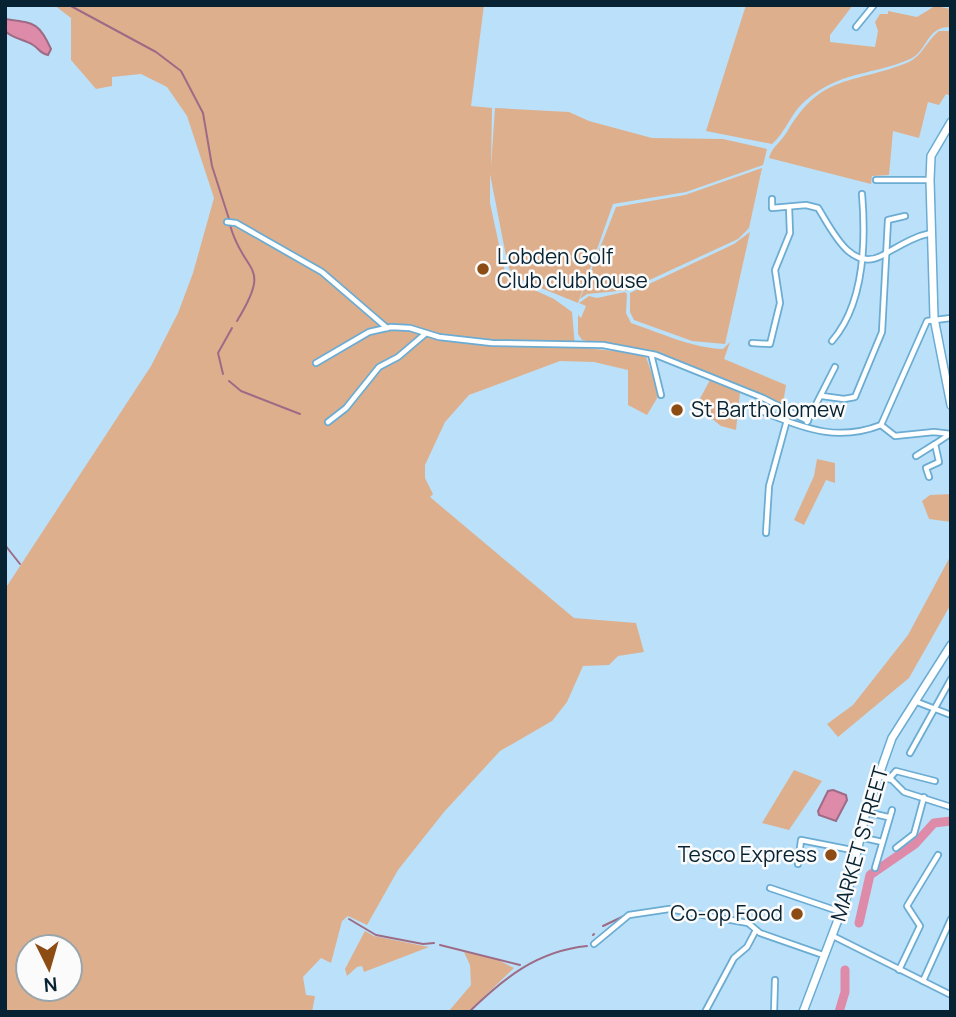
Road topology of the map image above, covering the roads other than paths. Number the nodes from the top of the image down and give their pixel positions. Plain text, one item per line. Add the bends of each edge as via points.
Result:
1 (874, 5) edge
2 (856, 27) dead end
3 (951, 122) edge
4 (876, 180) dead end
5 (930, 180) junction
6 (862, 194) dead end
7 (772, 199) dead end
8 (789, 207) junction
9 (905, 216) dead end
10 (227, 222) dead end
11 (931, 233) junction
12 (886, 253) junction
13 (862, 260) junction
14 (934, 318) junction
15 (951, 318) edge
16 (387, 328) junction
17 (426, 334) junction
18 (832, 341) dead end
19 (752, 343) dead end
20 (651, 354) junction
21 (316, 363) dead end
22 (835, 367) dead end
23 (661, 395) dead end
24 (822, 396) junction
25 (951, 405) edge
26 (753, 408) dead end
27 (786, 421) junction
28 (808, 421) junction
29 (328, 422) dead end
30 (881, 425) junction
31 (807, 428) junction
32 (950, 434) edge
33 (935, 444) junction
34 (916, 456) dead end
35 (929, 477) dead end
36 (766, 533) dead end
37 (951, 645) edge
38 (951, 679) edge
39 (916, 702) junction
40 (936, 709) junction
41 (951, 715) edge
42 (910, 753) dead end
43 (878, 776) junction
44 (889, 779) junction
45 (935, 781) dead end
46 (924, 797) junction
47 (951, 807) edge
48 (892, 810) dead end
49 (866, 812) junction
50 (888, 817) junction
51 (860, 837) junction
52 (882, 842) junction
53 (897, 848) dead end
54 (857, 850) junction
55 (934, 857) dead end
56 (798, 864) dead end
57 (874, 868) dead end
58 (770, 888) dead end
59 (841, 912) junction
60 (951, 919) edge
61 (756, 929) junction
62 (833, 936) junction
63 (594, 944) dead end
64 (823, 955) junction
65 (899, 970) junction
66 (775, 980) dead end
67 (923, 981) junction
68 (951, 995) edge
69 (705, 1012) edge
70 (774, 1012) edge
71 (803, 1012) edge

1 - 2 street
3 - 5 main road via 931,156
4 - 5 street
5 - 11 main road
6 - 13 street
7 - 8 street via 772,208
8 - 13 street via 818,208 848,252
8 - 19 street via 790,233 775,270 780,303 770,344
9 - 12 street via 887,220
10 - 16 street via 322,272
11 - 12 street
11 - 14 main road
12 - 13 street
12 - 24 street via 882,332 855,397
13 - 18 street via 850,315
14 - 15 street
14 - 25 main road
14 - 30 street via 927,321
16 - 17 street
16 - 21 street via 369,332
17 - 20 street via 492,343 577,342
17 - 29 street via 380,367
20 - 23 street
20 - 28 street
22 - 24 street
24 - 28 street
26 - 27 street
27 - 31 street
27 - 36 street via 769,486
28 - 31 street
30 - 31 street via 846,435
30 - 32 street via 895,436
32 - 33 street
33 - 34 street
33 - 35 street via 939,462 926,468
37 - 39 main road, MARKET STREET
38 - 40 street
39 - 40 street
39 - 43 main road, MARKET STREET via 892,738
40 - 41 street
40 - 42 street
43 - 44 street
43 - 49 main road, MARKET STREET
44 - 45 street via 896,771
44 - 46 street via 904,792
46 - 47 street
46 - 53 street via 914,834
48 - 50 street
49 - 50 street
49 - 51 main road, MARKET STREET
50 - 52 street
51 - 52 street
51 - 54 main road, MARKET STREET
52 - 57 street
54 - 56 street via 801,839
54 - 59 main road, MARKET STREET
55 - 65 street via 907,906 920,926
58 - 59 street
59 - 62 main road, MARKET STREET
60 - 67 street
61 - 63 street via 735,920 669,909 629,915
61 - 64 street
61 - 69 street
62 - 64 main road, MARKET STREET
62 - 65 street
64 - 71 main road, MARKET STREET
65 - 67 street
66 - 70 street
67 - 68 street

